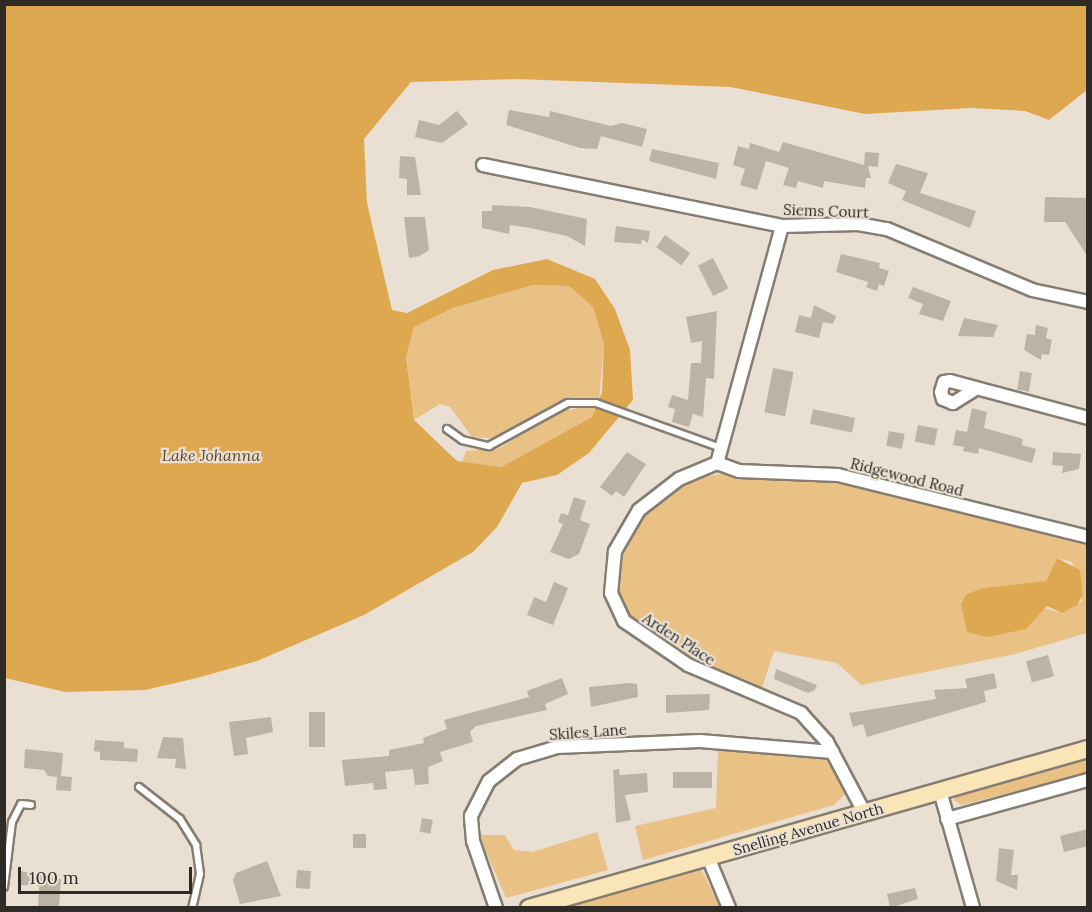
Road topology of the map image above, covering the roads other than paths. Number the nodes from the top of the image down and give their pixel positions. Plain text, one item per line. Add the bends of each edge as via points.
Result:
1 (483, 165) dead end
2 (782, 226) junction
3 (1088, 303) edge
4 (974, 390) dead end
5 (1088, 418) edge
6 (447, 429) dead end
7 (721, 448) junction
8 (717, 463) junction
9 (1088, 537) edge
10 (1088, 749) edge
11 (833, 752) junction
12 (1088, 780) edge
13 (139, 787) dead end
14 (940, 791) junction
15 (31, 805) dead end
16 (864, 812) junction
17 (947, 819) junction
18 (708, 858) junction
19 (4, 888) edge
20 (560, 904) edge
21 (192, 908) edge
22 (496, 908) edge
23 (529, 908) edge
24 (729, 908) edge
25 (973, 908) edge

1 - 2 street, Siems Court
2 - 3 street, Siems Court via 858,224 887,229 1032,290
2 - 7 street
4 - 5 street
6 - 7 lane via 462,440 489,446 568,403 596,403
7 - 8 street
8 - 9 street, Ridgewood Road via 740,471 838,476
8 - 11 street, Arden Place via 679,479 639,510 625,529 612,561 613,602 624,621 688,665 801,713
10 - 14 street, Snelling Avenue North
11 - 16 street, Arden Place
11 - 22 street, Skiles Lane via 700,741 557,747 517,759 489,781 471,816 473,841
12 - 17 street
13 - 21 lane via 180,819 196,845 200,874
14 - 16 street, Snelling Avenue North
14 - 17 street
15 - 19 lane via 21,804 12,822
16 - 18 street, Snelling Avenue North
17 - 25 street
18 - 20 street, Snelling Avenue North
18 - 24 street
20 - 23 street, Snelling Avenue North

